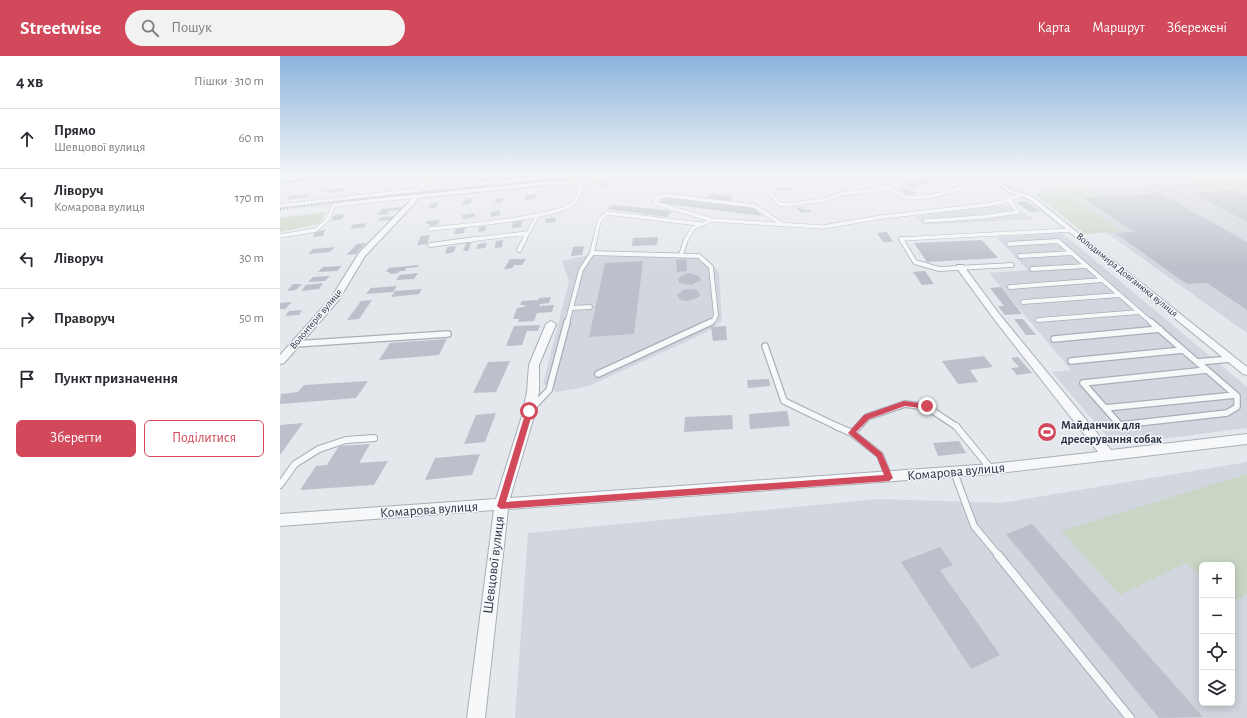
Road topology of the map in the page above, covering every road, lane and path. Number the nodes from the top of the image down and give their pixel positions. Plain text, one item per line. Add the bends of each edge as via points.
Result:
1 (336, 205) edge
2 (408, 205) edge
3 (569, 205) edge
4 (658, 205) edge
5 (746, 205) edge
6 (990, 205) edge
7 (1013, 205) edge
8 (1040, 205) edge
9 (1204, 205) edge
10 (538, 215) junction
11 (712, 220) junction
12 (925, 221) dead end
13 (700, 224) junction
14 (782, 224) junction
15 (1247, 226) edge
16 (430, 229) dead end
17 (1071, 230) junction
18 (528, 233) junction
19 (280, 236) edge
20 (1009, 244) dead end
21 (430, 245) dead end
22 (519, 250) dead end
23 (592, 253) junction
24 (1072, 253) junction
25 (681, 255) junction
26 (1020, 256) dead end
27 (1012, 265) dead end
28 (1086, 266) junction
29 (960, 267) junction
30 (1032, 270) dead end
31 (1103, 280) junction
32 (1010, 287) dead end
33 (1120, 295) junction
34 (1023, 302) dead end
35 (590, 307) dead end
36 (571, 308) junction
37 (1140, 312) junction
38 (1038, 320) dead end
39 (551, 324) dead end
40 (1160, 330) junction
41 (448, 334) dead end
42 (1054, 339) dead end
43 (295, 344) junction
44 (765, 346) dead end
45 (1183, 350) junction
46 (1231, 359) junction
47 (280, 361) edge
48 (1071, 361) dead end
49 (1197, 362) junction
50 (1207, 370) junction
51 (1247, 372) edge
52 (598, 374) dead end
53 (1236, 395) junction
54 (1105, 408) junction
55 (529, 411) junction
56 (852, 433) junction
57 (374, 438) dead end
58 (1247, 439) edge
59 (1108, 455) junction
60 (991, 469) junction
61 (954, 472) junction
62 (889, 478) junction
63 (280, 485) edge
64 (501, 506) junction
65 (280, 520) edge
66 (476, 718) edge
67 (1130, 718) edge

1 - 19 lane via 327,220 316,230
2 - 43 street, Волонтерів вулиця via 362,255 335,299
3 - 10 lane
4 - 11 lane
5 - 14 lane via 754,206
6 - 14 lane via 882,217 824,227
7 - 12 lane via 1018,212
8 - 17 street, Володимира Довганюка вулиця
9 - 15 path
10 - 16 lane
10 - 18 lane
11 - 13 lane
11 - 14 lane
13 - 23 lane via 606,213 599,221
13 - 25 lane via 689,230
17 - 29 lane via 901,239 915,262 939,268
17 - 46 street, Володимира Довганюка вулиця
18 - 21 lane
18 - 22 lane
20 - 24 lane via 1058,242
23 - 25 lane
23 - 36 lane via 581,270
24 - 26 lane
24 - 28 lane
25 - 52 lane via 699,256 711,267 716,315 714,320
27 - 29 lane
28 - 30 lane
28 - 31 lane
29 - 59 street
31 - 32 lane
31 - 33 lane
33 - 34 lane
33 - 37 lane
35 - 36 lane
36 - 55 lane via 548,390
37 - 38 lane
37 - 40 lane
39 - 55 street, Шевцової вулиця via 534,365
40 - 42 lane
40 - 45 lane
41 - 43 lane
43 - 47 street, Волонтерів вулиця
44 - 56 lane via 784,401
45 - 48 lane
45 - 49 lane
46 - 49 lane
46 - 51 street, Володимира Довганюка вулиця
49 - 50 lane
50 - 53 lane
50 - 54 lane via 1083,383
53 - 54 lane
53 - 54 lane via 1237,407 1227,412 1120,425
55 - 64 street, Шевцової вулиця
56 - 60 lane via 866,417 904,404 927,406 958,427
56 - 62 lane via 880,455
57 - 63 lane via 346,440 319,449 295,464
58 - 59 street, Комарова вулиця
59 - 60 street, Комарова вулиця
60 - 61 street, Комарова вулиця
61 - 62 street, Комарова вулиця
61 - 67 lane via 974,526
62 - 64 street, Комарова вулиця
64 - 65 street, Комарова вулиця
64 - 66 street, Шевцової вулиця

